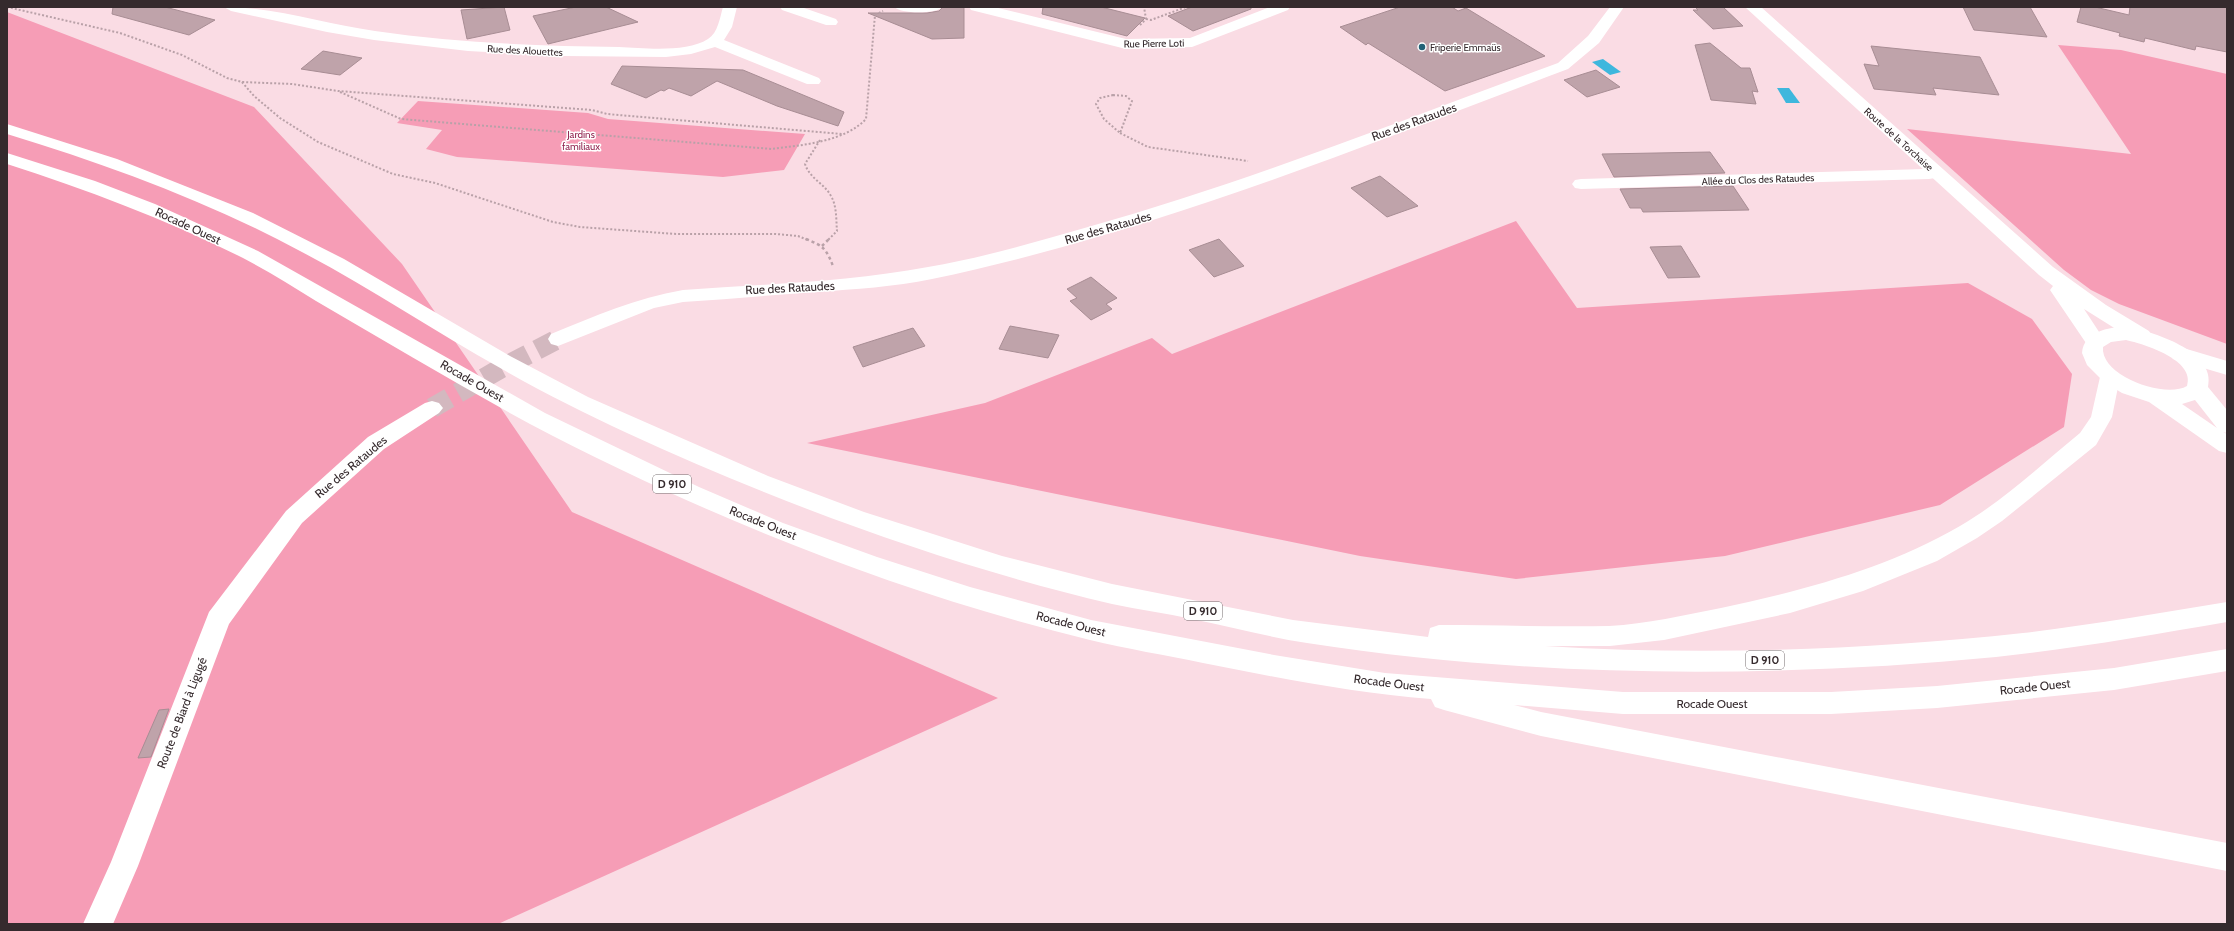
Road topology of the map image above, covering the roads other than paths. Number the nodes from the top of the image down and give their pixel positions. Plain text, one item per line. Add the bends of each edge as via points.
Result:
1 (231, 7) edge
2 (730, 7) edge
3 (787, 7) edge
4 (935, 7) edge
5 (976, 7) edge
6 (1283, 7) edge
7 (1617, 7) edge
8 (1752, 7) edge
9 (895, 8) edge
10 (831, 22) dead end
11 (715, 42) junction
12 (814, 81) dead end
13 (7, 129) edge
14 (7, 158) edge
15 (1934, 170) junction
16 (1581, 184) dead end
17 (2046, 271) junction
18 (2142, 336) junction
19 (558, 339) tunnel mouth
20 (2095, 342) junction
21 (2180, 354) junction
22 (2227, 368) edge
23 (2110, 377) junction
24 (2198, 389) junction
25 (2157, 397) junction
26 (432, 408) tunnel mouth
27 (2227, 425) edge
28 (2227, 445) edge
29 (294, 517) joint
30 (2227, 612) edge
31 (1301, 632) junction
32 (2227, 660) edge
33 (1384, 684) junction
34 (2227, 857) edge
35 (98, 924) edge

1 - 11 main road, Rue des Alouettes via 338,31 450,46 566,52 670,52 697,49
2 - 11 main road via 725,27
3 - 10 main road
4 - 9 main road
5 - 6 main road, Rue Pierre Loti via 1126,44 1192,42
7 - 19 main road, Rue des Rataudes via 1596,40 1563,66 1178,207 1025,251 931,273 833,286 742,290 650,302
8 - 15 main road, Route de la Torchaise
11 - 12 main road
13 - 31 main road, D 910 via 125,166 224,207 343,266 504,362 565,394 719,464 799,497 887,529 1104,592
14 - 33 main road, Rocade Ouest / D 910 via 149,208 251,255 537,418 691,493 776,529 970,597 1091,630 1274,666
15 - 16 main road, Allée du Clos des Rataudes via 1929,174
15 - 17 main road, Route de la Torchaise
17 - 18 main road, Route de la Torchaise via 2099,310
17 - 20 main road, Route de la Torchaise
18 - 20 main road via 2113,334 2101,336
18 - 21 main road
20 - 23 main road via 2092,349 2094,358
21 - 22 main road
21 - 24 main road via 2198,372
23 - 25 main road
23 - 31 main road via 2103,418 2097,430 2053,468 1969,532 1929,554 1855,584 1790,603 1723,618 1664,630 1610,636
24 - 25 main road via 2183,397
24 - 27 main road
25 - 28 main road
26 - 29 main road, Rue des Rataudes via 376,443
29 - 35 main road, Route de Biard à Ligugé via 218,619 124,866
30 - 31 main road, D 910 via 2078,636 1996,646 1813,658 1713,661 1490,653
32 - 33 main road, Rocade Ouest / D 910 via 2114,679 1937,697 1831,703 1623,703
33 - 34 main road via 1541,724

